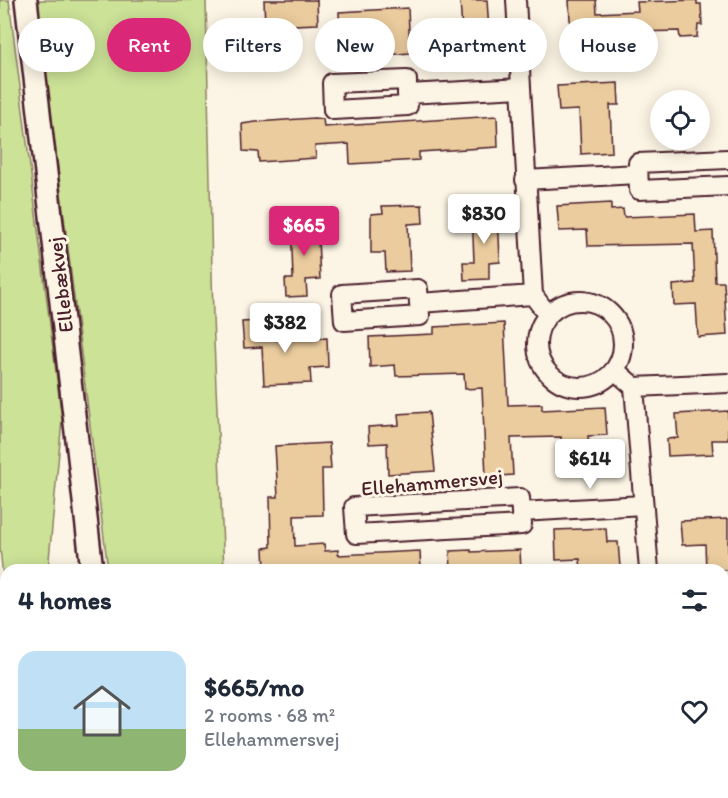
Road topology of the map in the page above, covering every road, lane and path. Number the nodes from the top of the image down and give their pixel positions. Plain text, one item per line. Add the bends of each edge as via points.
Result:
1 (26, 0) edge
2 (516, 0) edge
3 (521, 88) junction
4 (407, 94) dead end
5 (728, 159) edge
6 (638, 174) junction
7 (525, 180) junction
8 (728, 186) edge
9 (533, 295) junction
10 (419, 303) dead end
11 (548, 315) junction
12 (616, 370) junction
13 (728, 383) edge
14 (634, 387) junction
15 (643, 505) junction
16 (521, 512) junction
17 (91, 564) edge
18 (648, 564) edge

1 - 17 street, Ellebækvej
2 - 3 street
3 - 4 street
3 - 7 street
5 - 6 street via 638,163
6 - 7 street
6 - 8 street via 639,190
7 - 9 street
9 - 10 street
9 - 11 street
11 - 12 street via 561,305 577,301 594,302 608,310 619,323 624,339 623,356
11 - 12 street via 539,330 537,348 542,365 553,378 568,386 586,388 603,382
12 - 14 street
13 - 14 street
14 - 15 street
15 - 16 street, Ellehammersvej
15 - 18 street
16 - 16 street, Ellehammersvej via 522,525 356,534 354,507 520,498

